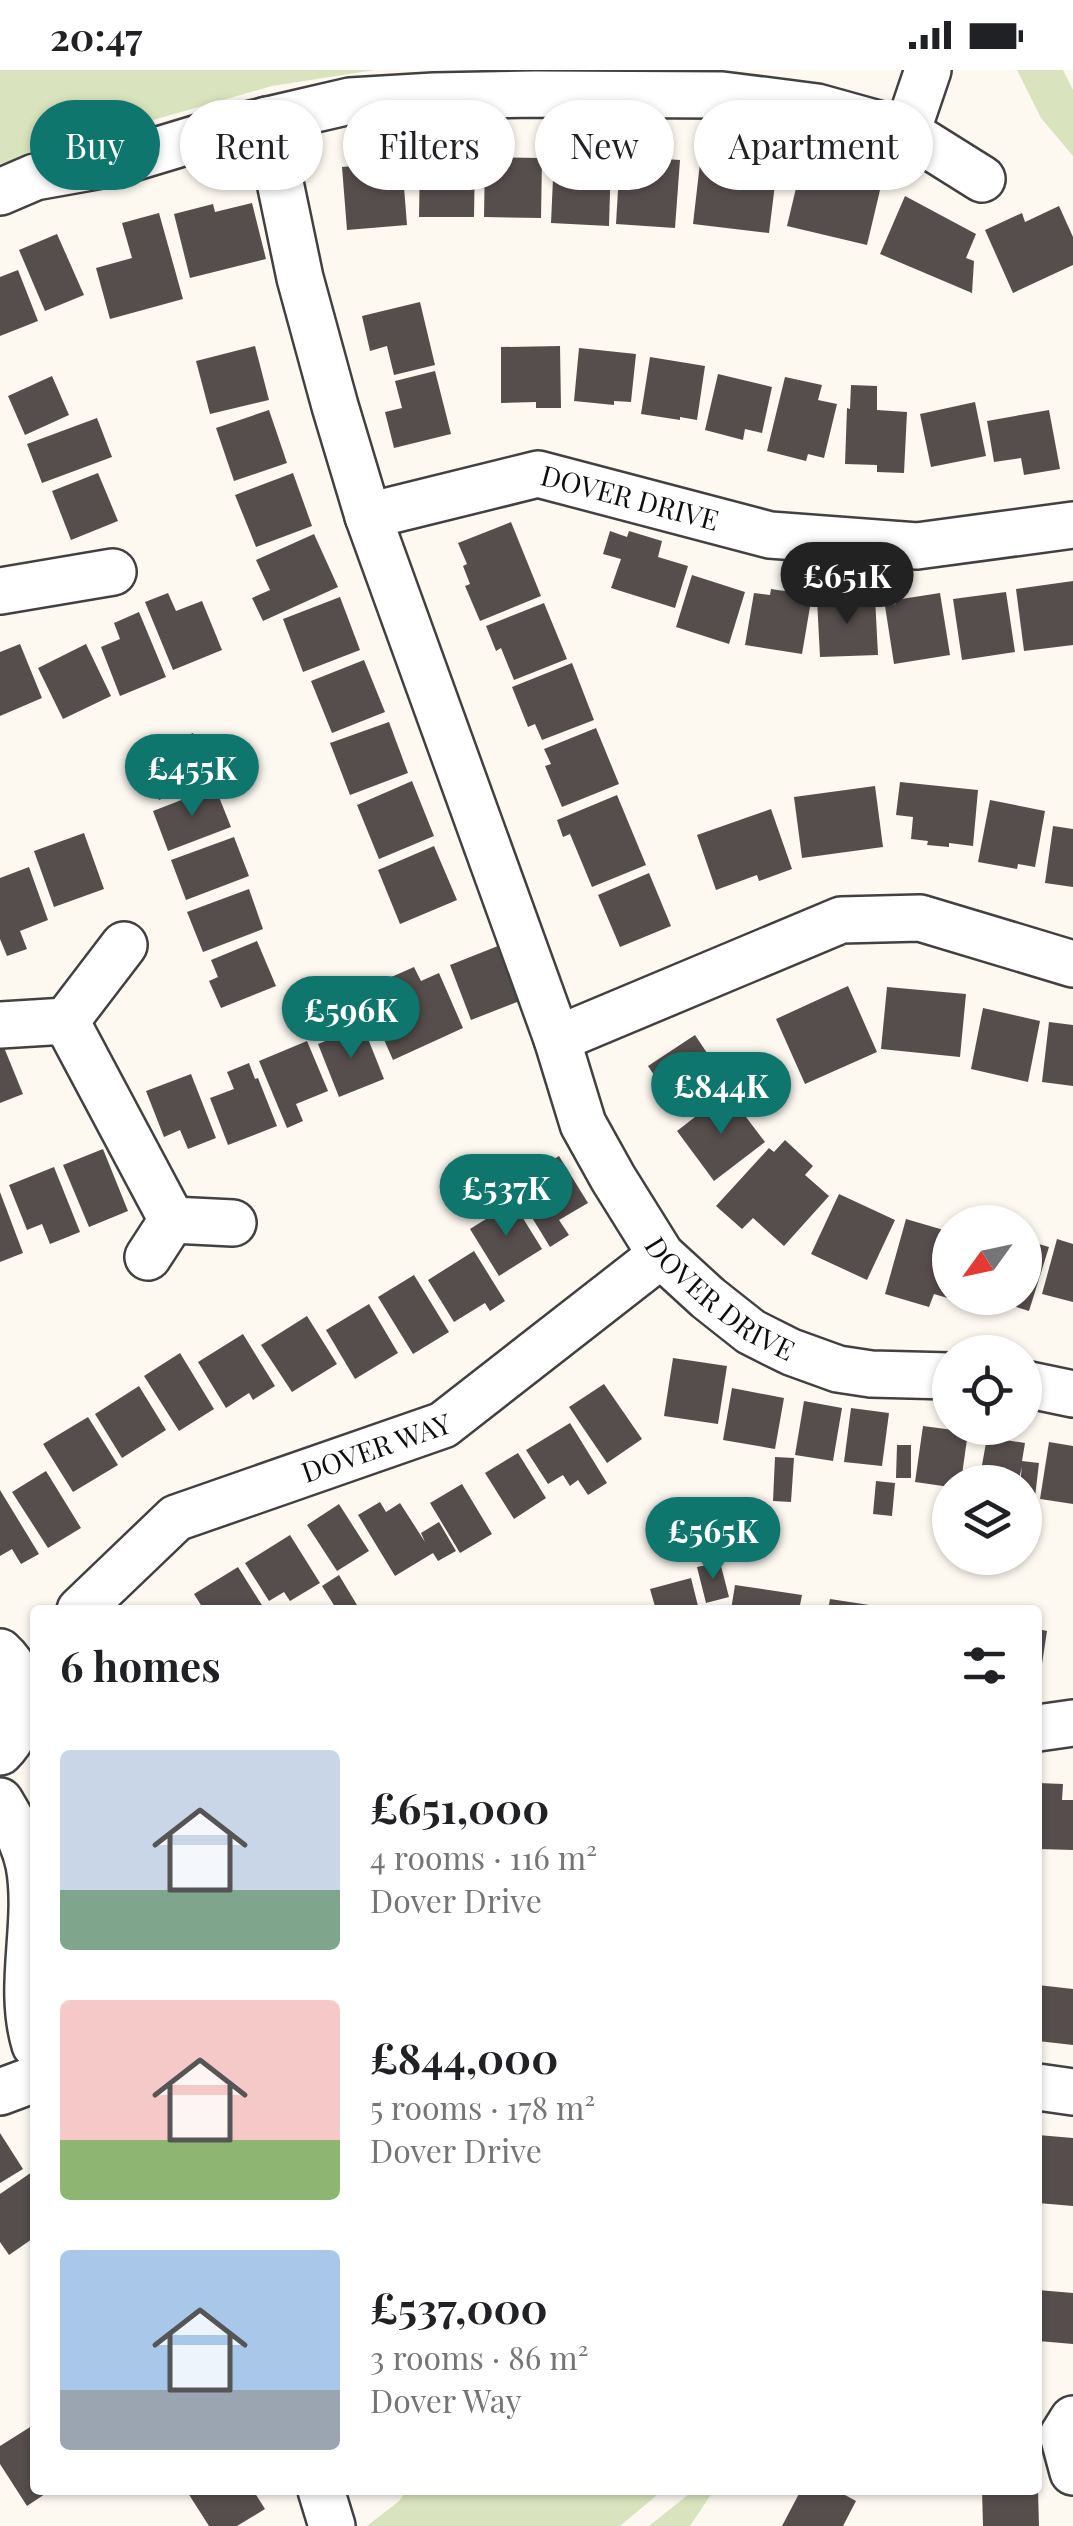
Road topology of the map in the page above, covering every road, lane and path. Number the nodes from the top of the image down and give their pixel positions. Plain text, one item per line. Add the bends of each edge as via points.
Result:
1 (928, 70) edge
2 (536, 82) edge
3 (762, 100) edge
4 (918, 100) edge
5 (323, 107) edge
6 (180, 145) edge
7 (933, 148) edge
8 (982, 179) dead end
9 (282, 190) edge
10 (0, 192) edge
11 (368, 516) junction
12 (1073, 526) edge
13 (113, 572) dead end
14 (3, 580) edge
15 (124, 945) dead end
16 (1073, 964) edge
17 (66, 1021) junction
18 (0, 1025) edge
19 (557, 1040) junction
20 (232, 1224) dead end
21 (661, 1254) junction
22 (932, 1376) edge
23 (1042, 1388) edge
24 (1073, 1394) edge
25 (85, 1605) edge
26 (17, 1658) edge
27 (1073, 1723) edge
28 (1042, 1727) edge
29 (0, 1752) edge
30 (0, 1801) edge
31 (30, 1877) edge
32 (30, 1940) edge
33 (30, 2028) edge
34 (30, 2080) edge
35 (1042, 2088) edge
36 (0, 2092) edge
37 (1073, 2092) edge
38 (323, 2495) edge
39 (332, 2526) edge

1 - 4 street
2 - 3 street
2 - 5 street
6 - 10 street via 34,177
7 - 8 street
9 - 11 street, DOVER DRIVE
11 - 12 street, DOVER DRIVE via 538,474 770,536 916,546
11 - 19 street, DOVER DRIVE
13 - 14 street
15 - 17 street
16 - 19 street via 920,918 841,920
17 - 18 street
17 - 20 street via 160,1239
19 - 21 street, DOVER DRIVE via 582,1124
21 - 22 street, DOVER DRIVE via 751,1332 791,1352 838,1369
21 - 25 street, DOVER WAY via 443,1425 176,1518
23 - 24 street
26 - 29 street via 20,1724
27 - 28 street
30 - 31 street via 18,1830
32 - 33 street
34 - 36 street
35 - 37 street
38 - 39 street

